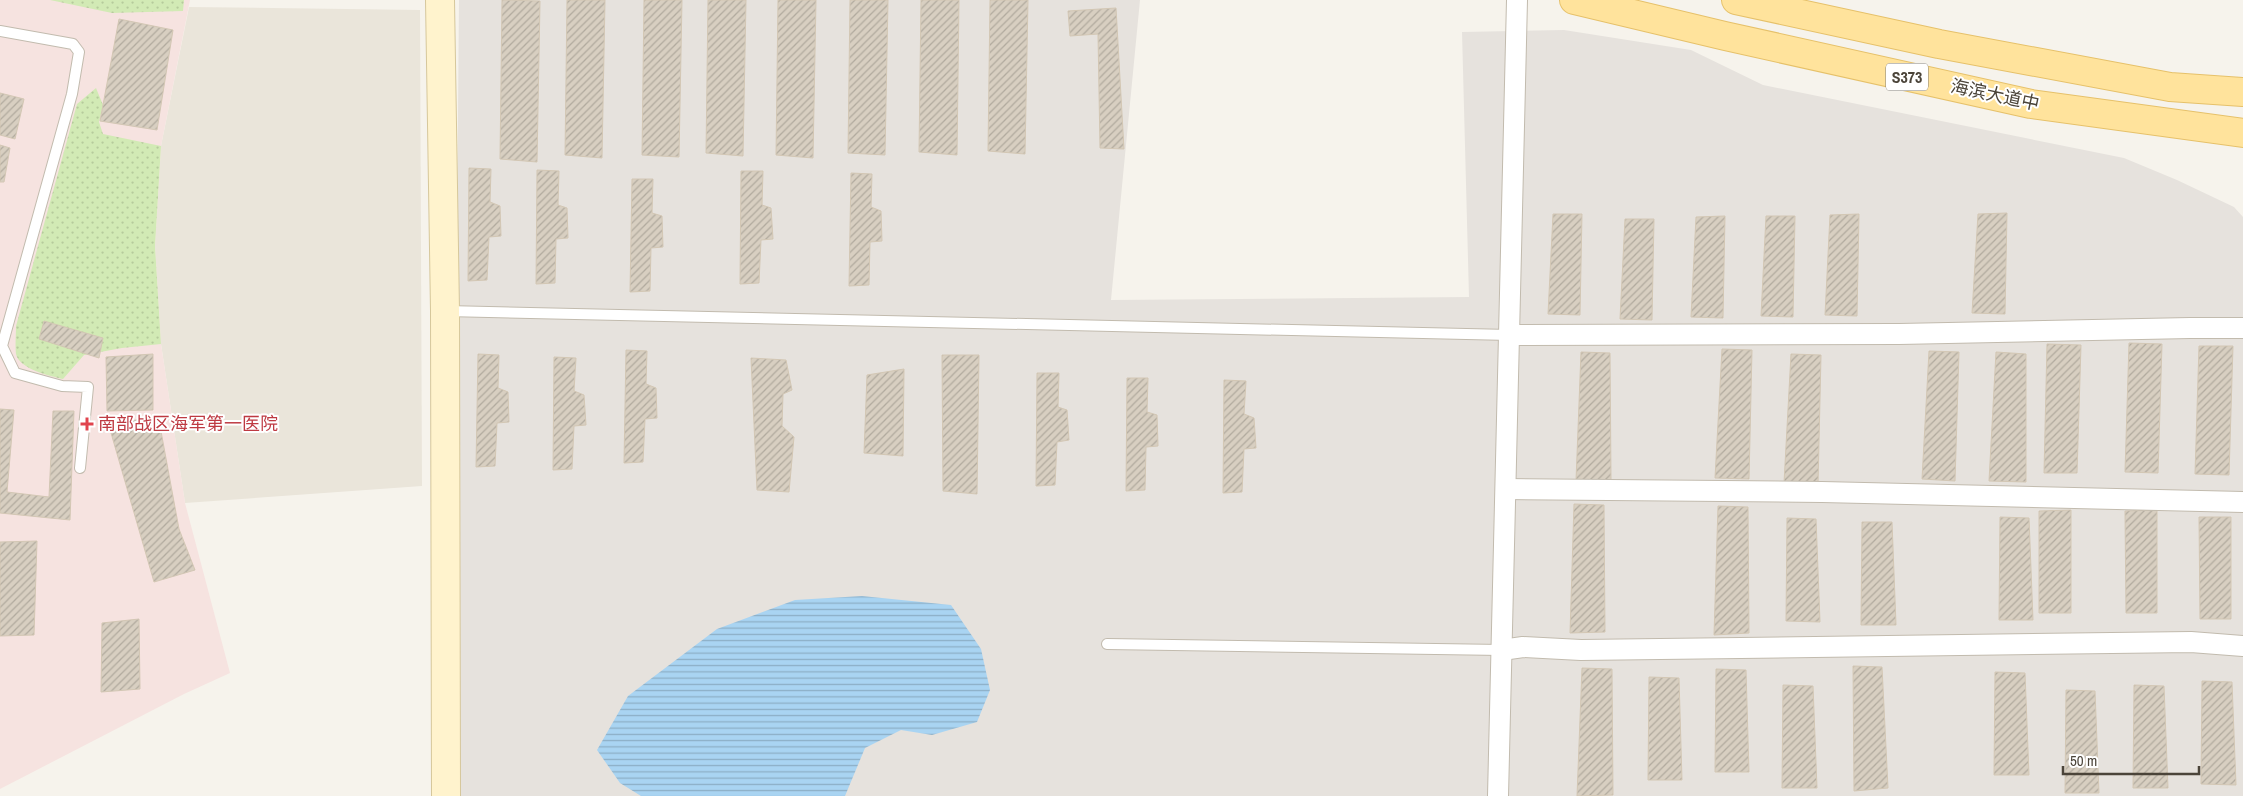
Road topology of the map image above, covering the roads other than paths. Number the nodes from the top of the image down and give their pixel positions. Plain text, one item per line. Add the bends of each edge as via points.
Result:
1 (440, 0) edge
2 (1517, 0) edge
3 (1574, 0) edge
4 (1736, 0) edge
5 (0, 32) edge
6 (2235, 89) edge
7 (2205, 128) junction
8 (2243, 133) edge
9 (2243, 147) edge
10 (444, 311) junction
11 (2243, 328) edge
12 (1510, 335) junction
13 (80, 468) dead end
14 (1506, 489) junction
15 (2243, 502) edge
16 (1107, 644) dead end
17 (2243, 646) edge
18 (1502, 650) junction
19 (446, 796) edge
20 (1498, 796) edge

1 - 10 street
2 - 12 street
3 - 7 main road, 海滨大道中 / S373 via 2031,104
4 - 6 main road, S373 via 1939,44 2170,88
5 - 13 lane via 73,44 79,52 72,94 2,346 15,373 62,386 88,387
7 - 8 main road, 海滨大道中 / S373
7 - 9 main road
10 - 12 lane
10 - 19 street
11 - 12 street via 1900,334
12 - 14 street
14 - 15 street via 1832,492
14 - 18 street
16 - 18 lane
17 - 18 street via 2191,642 1581,650 1523,646
18 - 20 street

